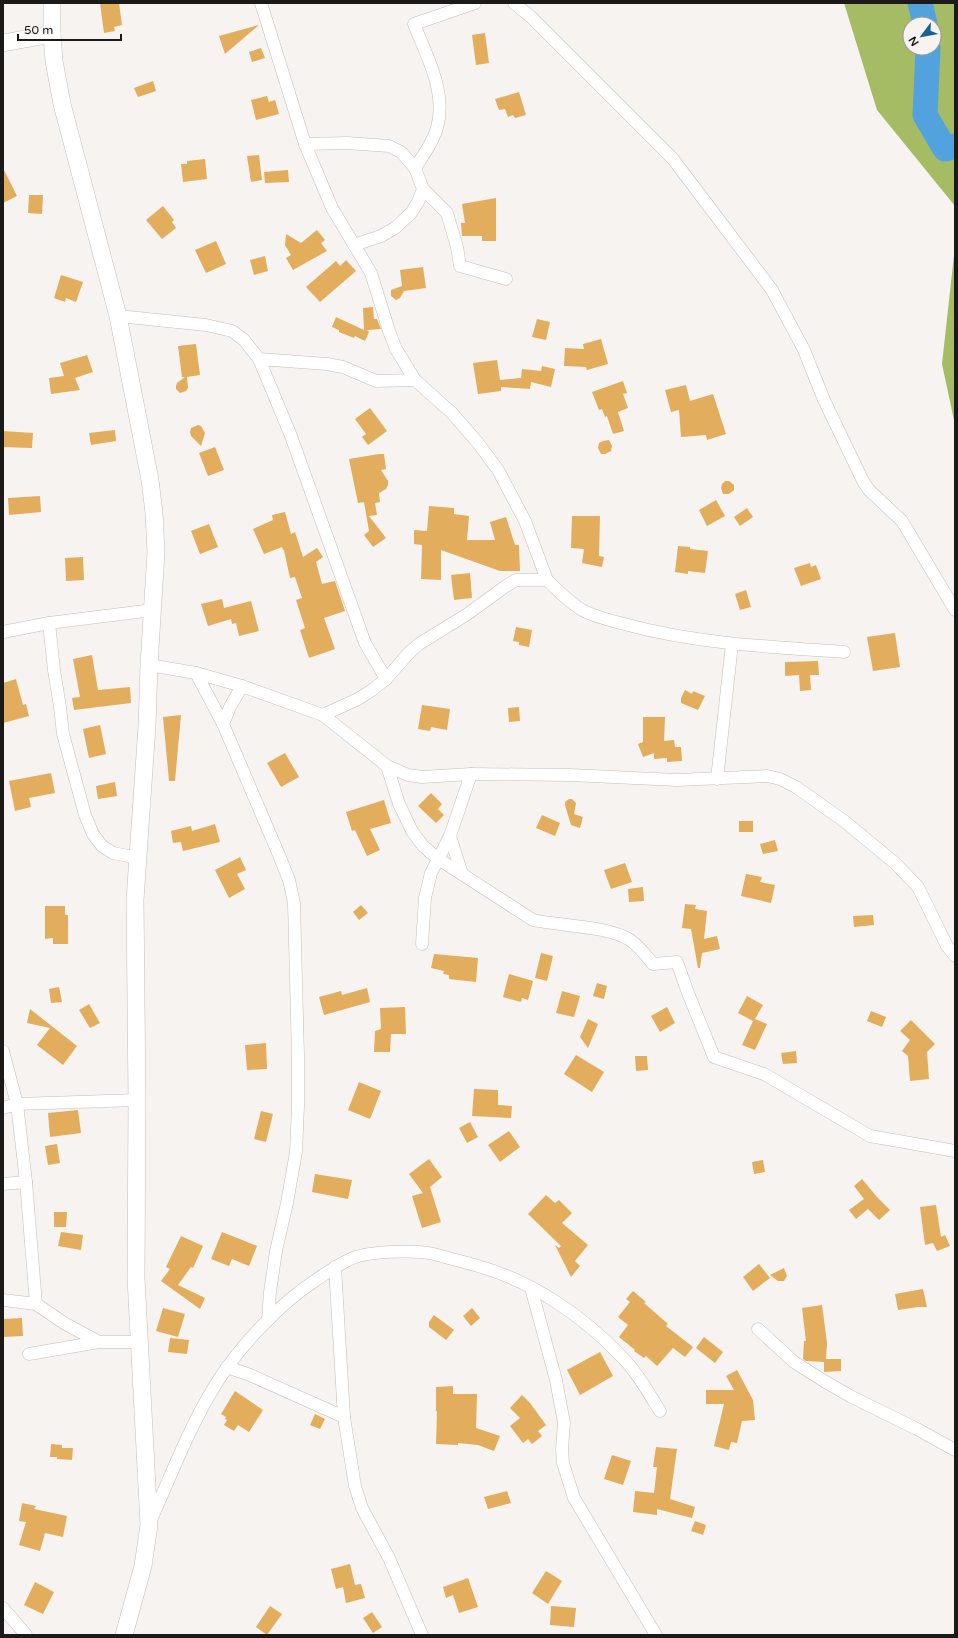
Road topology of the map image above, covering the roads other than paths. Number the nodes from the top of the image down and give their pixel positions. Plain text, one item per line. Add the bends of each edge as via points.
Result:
1 (52, 3) edge
2 (261, 3) edge
3 (475, 3) edge
4 (514, 3) edge
5 (52, 34) junction
6 (4, 41) edge
7 (305, 144) junction
8 (415, 168) junction
9 (423, 189) junction
10 (354, 245) junction
11 (506, 279) dead end
12 (118, 316) junction
13 (259, 359) junction
14 (415, 380) junction
15 (547, 580) junction
16 (153, 610) junction
17 (955, 610) edge
18 (49, 623) junction
19 (3, 632) edge
20 (732, 644) junction
21 (844, 652) dead end
22 (149, 665) junction
23 (196, 673) junction
24 (386, 679) junction
25 (242, 686) junction
26 (323, 715) junction
27 (223, 724) junction
28 (387, 766) junction
29 (470, 774) junction
30 (717, 779) junction
31 (450, 836) junction
32 (138, 858) junction
33 (438, 858) junction
34 (462, 874) junction
35 (422, 944) dead end
36 (955, 956) edge
37 (3, 1051) edge
38 (137, 1100) junction
39 (17, 1104) junction
40 (3, 1108) edge
41 (955, 1150) edge
42 (26, 1182) junction
43 (3, 1184) edge
44 (335, 1267) junction
45 (532, 1288) junction
46 (3, 1300) edge
47 (36, 1304) junction
48 (268, 1320) junction
49 (758, 1329) dead end
50 (99, 1342) junction
51 (139, 1342) junction
52 (29, 1354) dead end
53 (227, 1367) junction
54 (660, 1411) dead end
55 (344, 1417) junction
56 (955, 1450) edge
57 (149, 1525) junction
58 (3, 1608) edge
59 (26, 1635) edge
60 (124, 1635) edge
61 (422, 1635) edge
62 (656, 1635) edge

1 - 5 street
2 - 7 street
3 - 8 street via 414,24 436,82 440,106 435,134
4 - 17 street via 673,159 772,290 804,350 824,400 863,481 902,521
5 - 6 street
5 - 12 street via 62,104
7 - 8 street via 348,143 388,146 401,152
7 - 10 street via 332,208
8 - 9 street
9 - 10 street via 411,213 395,228 381,236
9 - 11 street via 447,213 460,266
10 - 14 street via 371,273 396,349
12 - 13 street via 206,325 232,331 244,340
12 - 16 street via 154,513 156,552
13 - 14 street via 343,367 376,381
13 - 24 street via 291,436 365,643
14 - 15 street via 452,413 498,470 526,521
15 - 20 street via 582,610 593,615 647,630
15 - 24 street via 516,580 506,586 419,644
16 - 18 street
16 - 22 street
18 - 19 street
18 - 32 street via 63,734 85,815 93,834 102,846 113,853
20 - 21 street
20 - 30 street
22 - 23 street
22 - 32 street
23 - 25 street
23 - 27 street
24 - 26 street via 358,699
25 - 26 street
25 - 27 street
26 - 28 street
27 - 48 street via 289,880 294,903 298,1064 296,1152 276,1251
28 - 29 street via 408,775 422,777
28 - 33 street via 399,804 412,831 423,846
29 - 30 street
29 - 31 street
30 - 36 street via 767,776 780,779 796,787 844,821 895,863 918,887 947,946
31 - 33 street
31 - 34 street
32 - 38 street via 135,900
33 - 34 street
33 - 35 street via 424,898
34 - 41 street via 534,920 611,933 628,939 642,950 653,964 677,962 714,1057 764,1074 870,1136
37 - 39 street
38 - 39 street
38 - 51 street via 136,1278
39 - 40 street
39 - 42 street
42 - 43 street
42 - 47 street
44 - 45 street via 368,1254 432,1254 495,1271
44 - 48 street via 298,1292
44 - 55 street
45 - 54 street via 567,1310 622,1356
45 - 62 street via 556,1380 564,1423 564,1463 574,1498
46 - 47 street
47 - 50 street
48 - 53 street
49 - 56 street via 794,1362 824,1381
50 - 51 street
50 - 52 street
51 - 57 street
53 - 55 street
53 - 57 street via 199,1413
55 - 61 street via 355,1486 362,1508 389,1558
57 - 60 street via 139,1584
58 - 59 street

